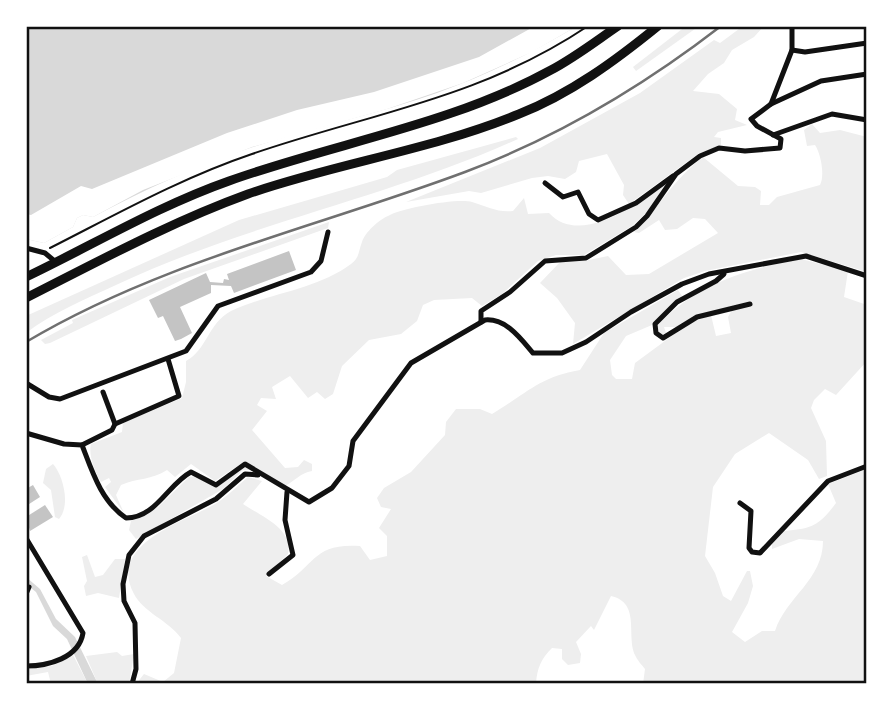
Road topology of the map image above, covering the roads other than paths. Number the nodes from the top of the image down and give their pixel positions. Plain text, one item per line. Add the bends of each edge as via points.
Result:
1 (618, 26) edge
2 (658, 26) edge
3 (792, 26) edge
4 (867, 43) edge
5 (792, 50) junction
6 (867, 74) edge
7 (771, 104) junction
8 (867, 120) edge
9 (773, 135) junction
10 (676, 174) junction
11 (545, 183) dead end
12 (328, 232) dead end
13 (26, 248) edge
14 (57, 262) junction
15 (725, 273) junction
16 (867, 276) edge
17 (26, 277) edge
18 (26, 298) edge
19 (750, 304) dead end
20 (481, 322) junction
21 (168, 359) junction
22 (26, 383) edge
23 (103, 392) dead end
24 (115, 424) junction
25 (26, 433) edge
26 (82, 444) junction
27 (867, 466) edge
28 (261, 475) junction
29 (288, 492) junction
30 (740, 503) dead end
31 (26, 538) edge
32 (269, 574) dead end
33 (29, 587) dead end
34 (26, 594) edge
35 (26, 666) edge
36 (132, 684) edge

1 - 14 highway via 551,70 504,92 207,189
2 - 18 highway via 594,74 520,114 247,195 164,229
3 - 5 street
4 - 5 street
5 - 7 street
6 - 7 street via 821,81
7 - 9 street via 751,119
8 - 9 street via 832,114
9 - 10 street via 781,139 780,148 719,148
10 - 11 street via 636,203 598,220 589,214 578,192 562,197
10 - 20 street via 636,227 586,258 545,261 485,307
12 - 21 street via 321,261 311,272 218,306 190,348
13 - 14 street
14 - 17 highway
15 - 16 street via 806,256
15 - 19 street via 670,308 655,324 656,333 663,338 696,317
15 - 20 street via 682,284 562,353 533,353 507,327 489,319
20 - 29 street via 411,363 356,436 349,466 326,494 309,502
21 - 22 street via 60,399
21 - 24 street via 179,396
23 - 24 street
24 - 26 street via 112,430
25 - 26 street
26 - 28 street via 91,474 126,518 156,504 191,472 216,485 242,465
27 - 30 street via 828,481 760,552 750,548 751,511
28 - 29 street
28 - 36 street via 245,474 216,499 145,536 129,555 123,584 124,601 135,623
29 - 32 street via 285,520 293,555
31 - 35 street via 82,630 79,644 53,664
33 - 34 street

